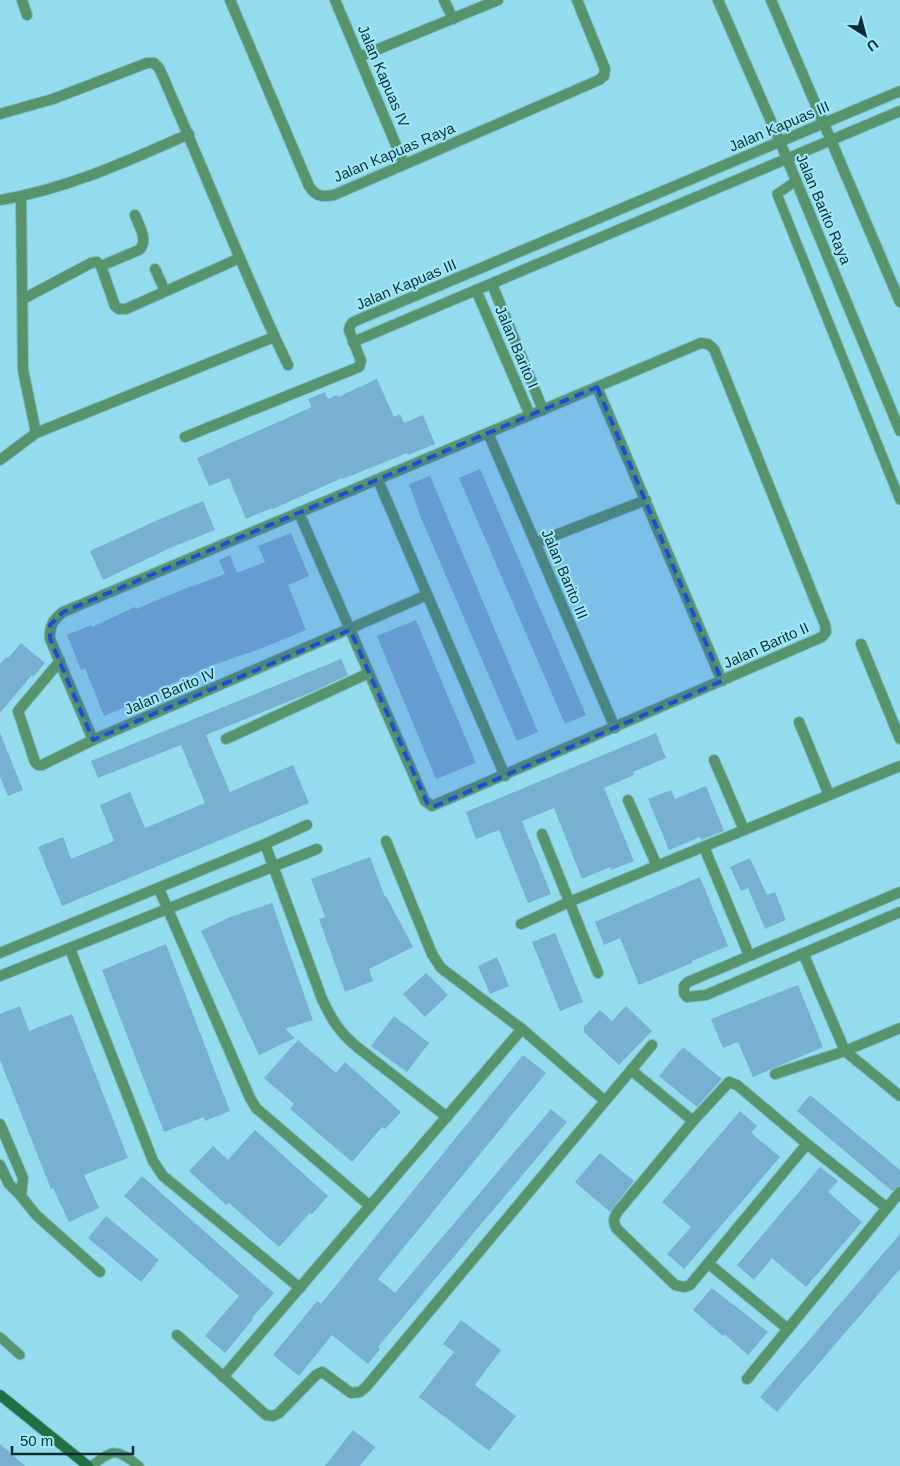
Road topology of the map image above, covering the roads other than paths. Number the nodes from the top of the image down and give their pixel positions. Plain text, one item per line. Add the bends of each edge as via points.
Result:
1 (22, 0) edge
2 (230, 0) edge
3 (335, 0) edge
4 (444, 0) edge
5 (498, 0) edge
6 (577, 0) edge
7 (718, 0) edge
8 (771, 0) edge
9 (27, 15) dead end
10 (452, 19) junction
11 (359, 56) junction
12 (900, 91) edge
13 (900, 111) edge
14 (0, 114) edge
15 (825, 123) junction
16 (189, 134) junction
17 (832, 140) junction
18 (780, 142) junction
19 (787, 159) junction
20 (404, 164) junction
21 (796, 181) junction
22 (21, 196) junction
23 (0, 200) edge
24 (135, 215) dead end
25 (240, 258) junction
26 (101, 266) junction
27 (155, 268) dead end
28 (492, 284) junction
29 (476, 290) junction
30 (165, 291) junction
31 (23, 299) junction
32 (900, 302) edge
33 (274, 337) junction
34 (354, 342) junction
35 (288, 365) dead end
36 (597, 387) junction
37 (543, 410) junction
38 (530, 415) junction
39 (900, 431) edge
40 (36, 433) junction
41 (488, 433) junction
42 (185, 437) dead end
43 (0, 460) edge
44 (378, 480) junction
45 (646, 500) junction
46 (900, 500) edge
47 (299, 513) junction
48 (535, 543) junction
49 (428, 595) junction
50 (350, 630) junction
51 (861, 644) dead end
52 (60, 661) junction
53 (369, 673) junction
54 (722, 681) junction
55 (799, 722) dead end
56 (615, 728) junction
57 (226, 739) dead end
58 (900, 739) edge
59 (92, 740) junction
60 (714, 760) dead end
61 (900, 766) edge
62 (505, 776) junction
63 (829, 796) junction
64 (628, 800) dead end
65 (307, 825) dead end
66 (744, 830) junction
67 (542, 834) dead end
68 (386, 841) dead end
69 (265, 844) junction
70 (704, 847) junction
71 (317, 849) dead end
72 (657, 866) junction
73 (273, 868) junction
74 (159, 889) junction
75 (900, 892) edge
76 (568, 902) junction
77 (168, 910) junction
78 (900, 912) edge
79 (521, 924) dead end
80 (70, 949) junction
81 (0, 953) edge
82 (803, 953) junction
83 (749, 955) junction
84 (598, 973) dead end
85 (0, 976) edge
86 (900, 1028) edge
87 (522, 1029) junction
88 (652, 1045) dead end
89 (845, 1051) junction
90 (631, 1070) junction
91 (775, 1074) dead end
92 (900, 1096) edge
93 (605, 1101) junction
94 (447, 1117) junction
95 (693, 1121) junction
96 (0, 1124) edge
97 (807, 1144) junction
98 (0, 1165) edge
99 (900, 1192) edge
100 (21, 1196) junction
101 (370, 1206) junction
102 (887, 1208) junction
103 (709, 1264) junction
104 (100, 1272) dead end
105 (300, 1288) junction
106 (788, 1329) junction
107 (177, 1335) dead end
108 (0, 1336) edge
109 (20, 1355) dead end
110 (224, 1377) junction
111 (746, 1379) dead end
112 (0, 1395) edge
113 (90, 1466) edge
114 (139, 1466) edge

1 - 9 street
2 - 20 street, Jalan Kapuas Raya via 314,194 323,197 334,195
3 - 11 street, Jalan Kapuas IV
4 - 10 street
5 - 10 street
6 - 20 street, Jalan Kapuas Raya via 605,69 600,80
7 - 18 street, Jalan Barito Raya
8 - 15 street
10 - 11 street
11 - 20 street, Jalan Kapuas IV
12 - 15 street, Jalan Kapuas III
13 - 17 street
14 - 16 street via 154,63
15 - 17 street
15 - 18 street, Jalan Kapuas III
16 - 22 street via 79,180
16 - 25 street
17 - 19 street
17 - 32 street
18 - 19 street, Jalan Barito Raya
18 - 34 street, Jalan Kapuas III via 353,322 349,330
19 - 21 street, Jalan Barito Raya
19 - 28 street
21 - 39 street, Jalan Barito Raya
21 - 46 lane via 777,194
22 - 23 street
22 - 31 street
24 - 26 street via 145,241 143,247
25 - 30 street
25 - 33 street
26 - 30 street via 115,306 119,309 126,309
26 - 31 street via 97,262 91,263
27 - 30 street
28 - 29 street
28 - 37 street, Jalan Barito I
29 - 34 street
29 - 38 street, Jalan Barito I
31 - 40 street via 23,370
33 - 35 street
33 - 40 street
34 - 42 street, Jalan Kapuas III via 361,361 359,367
36 - 37 street
36 - 45 street
36 - 54 street, Jalan Barito II via 701,343 714,349 826,632 822,637
37 - 38 street
38 - 41 street
40 - 43 street
41 - 44 street
41 - 48 street, Jalan Barito III
44 - 47 street
44 - 49 street
45 - 48 street
45 - 54 street
47 - 50 street
47 - 52 street via 63,612 50,625 49,632
48 - 56 street, Jalan Barito III
49 - 50 street, Jalan Barito IV
49 - 62 street
50 - 53 street
50 - 59 street, Jalan Barito IV
51 - 58 street
52 - 59 street
52 - 59 street, Jalan Barito IV via 18,711 35,762 42,765
53 - 57 street
53 - 62 street, Jalan Barito II via 430,806
54 - 56 street, Jalan Barito II
55 - 63 street
56 - 62 street, Jalan Barito II
60 - 66 street
61 - 63 street
63 - 66 street
64 - 72 street
65 - 69 street
66 - 70 street
67 - 76 street
68 - 87 street via 441,968
69 - 73 street
69 - 74 street
70 - 72 street
70 - 83 street
71 - 73 street
72 - 76 street
73 - 77 street
73 - 94 street via 332,1020 357,1047
74 - 77 street
74 - 81 street
75 - 83 street
76 - 79 street
76 - 84 street
77 - 80 street
77 - 101 street via 256,1108
78 - 82 street
80 - 85 street
80 - 105 street via 153,1161 163,1176
82 - 83 street via 706,995 687,997 684,993 688,982
82 - 89 street
86 - 89 street
87 - 93 street
87 - 94 street
88 - 90 street
89 - 91 street
89 - 92 street
90 - 93 street
90 - 95 street
93 - 110 street via 363,1390 351,1393 320,1373 279,1413 271,1416 263,1413
94 - 101 street
95 - 97 street via 729,1082 737,1085
95 - 103 street via 619,1210 614,1224 679,1287 690,1285
96 - 100 street via 23,1178
97 - 102 street
97 - 103 street
98 - 100 street via 9,1184
99 - 102 street
100 - 104 street via 36,1215
101 - 105 street
102 - 106 street
103 - 106 street
105 - 110 street
106 - 111 street
107 - 110 street
108 - 109 lane
112 - 113 main road
113 - 114 lane via 114,1452 121,1453

